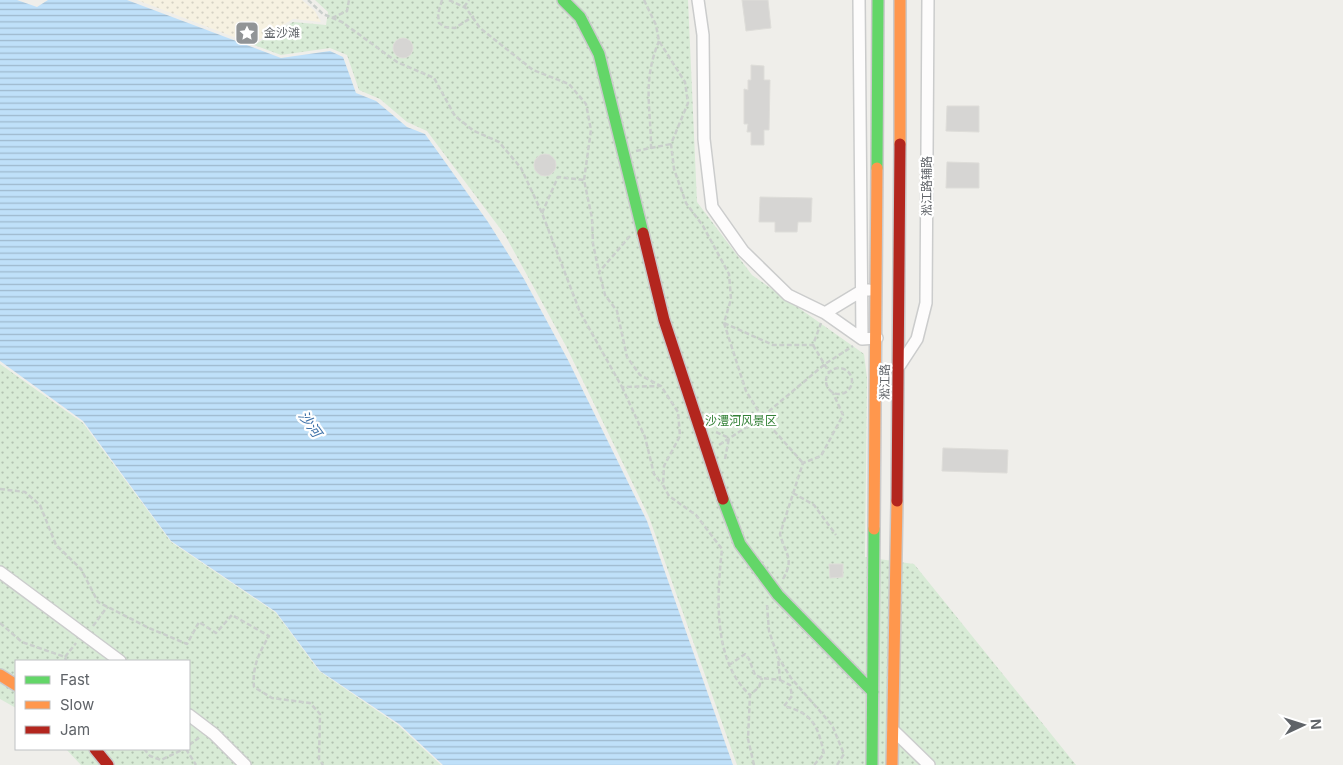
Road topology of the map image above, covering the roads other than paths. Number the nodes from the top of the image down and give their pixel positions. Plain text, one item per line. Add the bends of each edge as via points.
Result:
1 (563, 0) edge
2 (698, 0) edge
3 (859, 0) edge
4 (878, 0) edge
5 (900, 0) edge
6 (928, 0) edge
7 (863, 290) junction
8 (877, 290) junction
9 (825, 313) junction
10 (877, 338) junction
11 (862, 339) junction
12 (899, 366) junction
13 (0, 572) edge
14 (119, 660) edge
15 (0, 675) edge
16 (15, 683) edge
17 (873, 692) junction
18 (190, 716) edge
19 (893, 730) junction
20 (96, 750) edge
21 (108, 765) edge
22 (245, 765) edge
23 (872, 765) edge
24 (892, 765) edge
25 (929, 765) edge

1 - 17 main road via 580,17 599,54 664,320 740,544 773,589
2 - 9 street via 703,36 704,139 712,207 743,251 788,296
3 - 7 street
4 - 8 main road, 淞江路
5 - 12 main road, 淞江路
6 - 12 street, 淞江路辅路 via 926,303 917,339
7 - 8 street
7 - 9 street
7 - 11 street
8 - 10 main road, 淞江路
9 - 11 street
10 - 11 street
10 - 17 main road, 淞江路
12 - 19 main road, 淞江路
13 - 14 street
15 - 16 main road
17 - 23 main road, 淞江路
18 - 22 street
19 - 24 main road, 淞江路
19 - 25 street
20 - 21 main road

